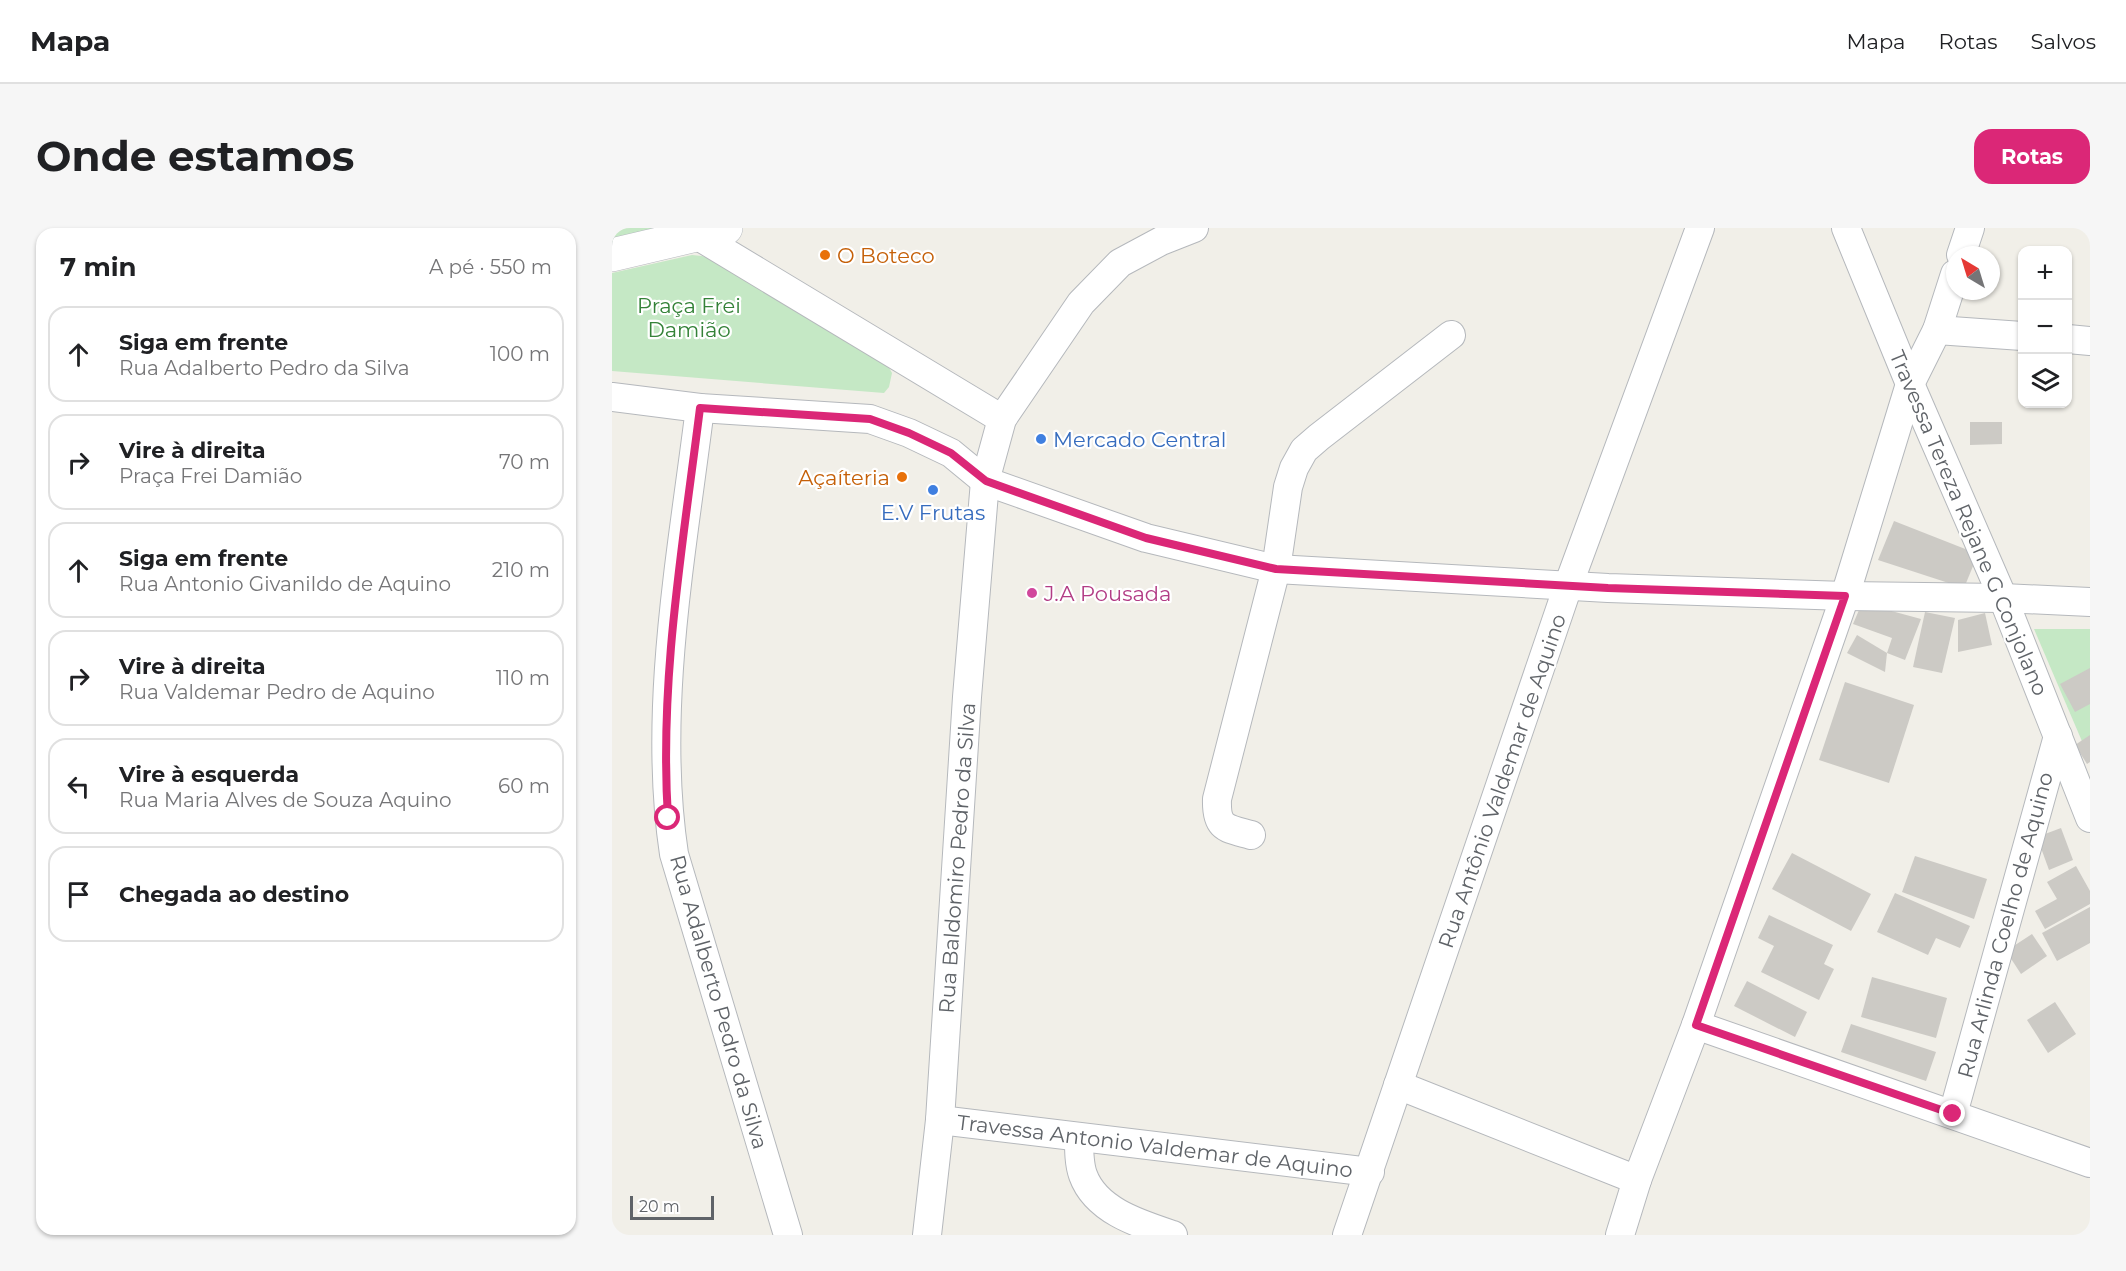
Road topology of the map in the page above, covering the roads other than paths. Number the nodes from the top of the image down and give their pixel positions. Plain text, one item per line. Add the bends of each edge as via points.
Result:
1 (1194, 228) edge
2 (1700, 228) edge
3 (1846, 228) edge
4 (1970, 228) edge
5 (703, 231) edge
6 (1964, 246) edge
7 (627, 252) edge
8 (1947, 300) edge
9 (1937, 330) junction
10 (1451, 334) dead end
11 (2018, 336) edge
12 (2072, 339) edge
13 (2090, 341) edge
14 (1910, 384) junction
15 (612, 398) edge
16 (700, 408) junction
17 (1002, 419) junction
18 (986, 481) junction
19 (1276, 569) junction
20 (1568, 585) junction
21 (1845, 596) junction
22 (2003, 598) junction
23 (2090, 602) edge
24 (2058, 736) junction
25 (2090, 818) edge
26 (1251, 835) dead end
27 (1696, 1025) junction
28 (1398, 1085) junction
29 (1953, 1114) junction
30 (940, 1120) junction
31 (1079, 1138) junction
32 (2090, 1163) edge
33 (1370, 1172) junction
34 (1637, 1180) junction
35 (788, 1235) edge
36 (927, 1235) edge
37 (1173, 1235) edge
38 (1347, 1235) edge
39 (1620, 1235) edge

1 - 17 street, Rua Baldomiro Pedro da Silva via 1120,263 1081,303
2 - 20 street, Rua Antônio Valdemar de Aquino
3 - 14 street, Travessa Tereza Rejane G Conjolano
4 - 6 street
5 - 7 main road
5 - 17 street
8 - 9 street
9 - 11 street
9 - 14 street
10 - 19 street via 1304,450 1288,487
12 - 13 street
14 - 21 street
14 - 22 street, Travessa Tereza Rejane G Conjolano
15 - 16 street
16 - 18 street via 870,419 951,453
16 - 35 street, Rua Adalberto Pedro da Silva via 669,657 668,818 674,854
17 - 18 street, Rua Baldomiro Pedro da Silva
18 - 19 street via 1146,538
18 - 30 street, Rua Baldomiro Pedro da Silva via 967,698
19 - 20 street
19 - 26 street via 1216,799 1219,822
20 - 21 street
20 - 28 street, Rua Antônio Valdemar de Aquino
21 - 22 street
21 - 27 street
22 - 23 street
22 - 24 street, Travessa Tereza Rejane G Conjolano
24 - 25 street, Travessa Tereza Rejane G Conjolano
24 - 29 street, Rua Arlinda Coelho de Aquino
27 - 29 street
27 - 34 street
28 - 33 street, Rua Antônio Valdemar de Aquino
28 - 34 street
29 - 32 street
30 - 31 street, Travessa Antonio Valdemar de Aquino
30 - 36 street, Rua Baldomiro Pedro da Silva
31 - 33 street, Travessa Antonio Valdemar de Aquino
31 - 37 street via 1083,1175 1095,1196 1117,1213
33 - 38 street, Rua Antônio Valdemar de Aquino
34 - 39 street

